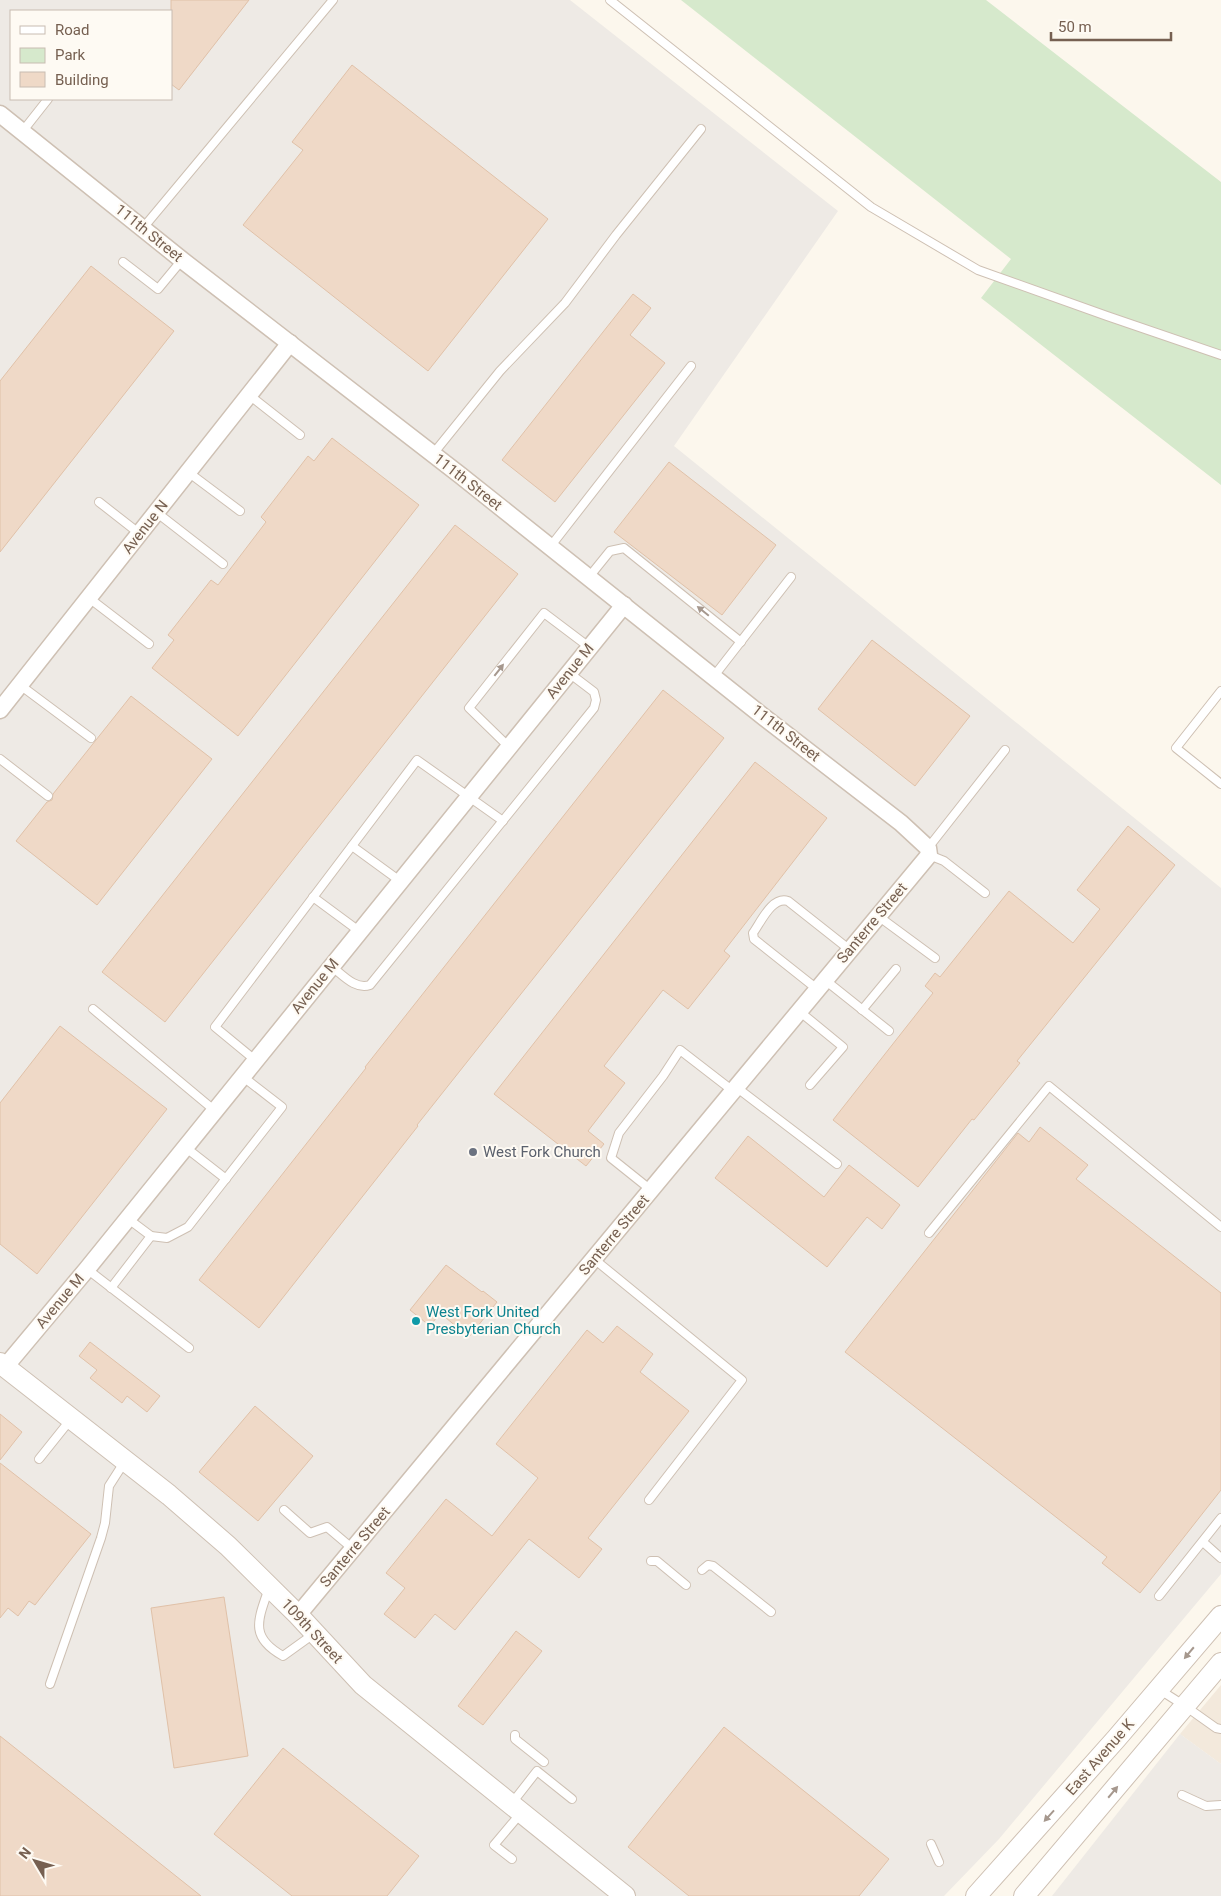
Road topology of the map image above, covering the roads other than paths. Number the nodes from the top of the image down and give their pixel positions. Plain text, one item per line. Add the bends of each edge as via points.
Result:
1 (334, 0) edge
2 (610, 0) edge
3 (47, 100) edge
4 (0, 114) edge
5 (701, 129) dead end
6 (22, 132) junction
7 (143, 228) junction
8 (182, 260) junction
9 (123, 262) dead end
10 (290, 343) junction
11 (1221, 355) edge
12 (690, 366) dead end
13 (249, 395) junction
14 (300, 435) dead end
15 (433, 454) junction
16 (188, 472) junction
17 (99, 502) dead end
18 (240, 511) dead end
19 (156, 512) junction
20 (140, 534) junction
21 (550, 547) junction
22 (223, 564) dead end
23 (589, 577) junction
24 (791, 577) dead end
25 (89, 598) junction
26 (624, 605) junction
27 (741, 642) junction
28 (149, 644) dead end
29 (589, 647) junction
30 (569, 673) junction
31 (714, 676) junction
32 (20, 685) junction
33 (1221, 691) edge
34 (1, 708) edge
35 (91, 738) dead end
36 (508, 747) junction
37 (1005, 750) dead end
38 (0, 759) edge
39 (1221, 784) edge
40 (48, 796) dead end
41 (469, 796) junction
42 (503, 821) junction
43 (352, 846) junction
44 (928, 851) junction
45 (400, 880) junction
46 (985, 894) dead end
47 (313, 897) junction
48 (878, 916) junction
49 (359, 931) junction
50 (850, 950) junction
51 (935, 958) dead end
52 (331, 966) junction
53 (896, 969) dead end
54 (821, 985) junction
55 (93, 1008) dead end
56 (862, 1010) junction
57 (799, 1011) junction
58 (889, 1031) dead end
59 (255, 1060) junction
60 (242, 1076) junction
61 (810, 1085) dead end
62 (734, 1089) junction
63 (214, 1110) junction
64 (185, 1147) junction
65 (837, 1164) dead end
66 (226, 1179) junction
67 (651, 1190) junction
68 (128, 1218) junction
69 (1221, 1227) edge
70 (929, 1233) dead end
71 (151, 1236) junction
72 (594, 1259) junction
73 (86, 1268) junction
74 (111, 1288) junction
75 (189, 1348) dead end
76 (2, 1368) edge
77 (71, 1418) junction
78 (39, 1459) dead end
79 (125, 1461) junction
80 (649, 1500) dead end
81 (284, 1510) dead end
82 (1221, 1518) edge
83 (1203, 1542) junction
84 (353, 1549) junction
85 (1221, 1558) edge
86 (651, 1562) dead end
87 (702, 1570) dead end
88 (686, 1584) dead end
89 (270, 1586) junction
90 (1159, 1596) dead end
91 (771, 1612) dead end
92 (298, 1615) junction
93 (1221, 1616) edge
94 (315, 1633) junction
95 (1221, 1663) edge
96 (50, 1684) dead end
97 (1158, 1690) junction
98 (1185, 1706) junction
99 (1221, 1729) edge
100 (515, 1735) dead end
101 (1116, 1739) junction
102 (1140, 1760) junction
103 (544, 1762) dead end
104 (1182, 1795) dead end
105 (572, 1799) dead end
106 (1221, 1805) edge
107 (516, 1809) junction
108 (931, 1844) dead end
109 (512, 1859) dead end
110 (939, 1862) dead end
111 (984, 1893) edge
112 (625, 1896) edge
113 (1024, 1896) edge

1 - 7 lane
2 - 11 lane via 870,207 978,270
3 - 6 lane
4 - 6 street, 111th Street
5 - 15 lane via 565,303 500,371
6 - 7 street, 111th Street
7 - 8 street, 111th Street
8 - 9 lane via 158,289
8 - 10 street, 111th Street
10 - 13 street, Avenue N
10 - 15 street, 111th Street
12 - 21 lane
13 - 14 lane
13 - 16 street, Avenue N
15 - 21 street, 111th Street
16 - 18 lane
16 - 19 street, Avenue N
17 - 20 lane
19 - 20 street, Avenue N
19 - 22 lane
20 - 25 street, Avenue N
21 - 23 street, 111th Street
23 - 26 street, 111th Street
27 -> 23 lane via 624,548 610,551
24 - 27 lane
25 - 28 lane
25 - 32 street, Avenue N
26 - 29 street, Avenue M
26 - 31 street, 111th Street
27 - 31 lane
29 - 30 street, Avenue M
36 -> 29 lane via 469,708 544,613
30 - 36 street, Avenue M
30 - 42 lane via 594,692 594,708
31 - 44 street, 111th Street via 901,823
32 - 34 street, Avenue N
32 - 35 lane
33 - 39 lane via 1176,748
36 - 41 street, Avenue M
37 - 44 lane
38 - 40 lane
41 - 42 lane
41 - 43 lane via 417,760
41 - 45 street, Avenue M
42 - 52 lane via 370,985 354,984
43 - 45 lane
43 - 47 lane
44 - 46 lane
44 - 48 street, Santerre Street
45 - 49 street, Avenue M
47 - 49 lane
47 - 59 lane via 215,1027
48 - 50 street, Santerre Street
48 - 51 lane
49 - 52 street, Avenue M
50 - 54 street, Santerre Street
50 - 54 lane via 788,901 775,902 753,933 754,939
52 - 59 street, Avenue M
53 - 56 lane
54 - 56 lane
54 - 57 street, Santerre Street
55 - 63 lane
56 - 58 lane
57 - 61 lane via 843,1047
57 - 62 street, Santerre Street
59 - 60 street, Avenue M
60 - 63 street, Avenue M
60 - 66 lane via 282,1107
62 - 65 lane
62 - 67 street, Santerre Street
62 - 67 lane via 680,1050 619,1133 611,1158
63 - 64 street, Avenue M
64 - 66 lane
64 - 68 street, Avenue M
66 - 71 lane via 188,1227 167,1238
67 - 72 street, Santerre Street
68 - 71 lane
68 - 73 street, Avenue M
69 - 70 lane via 1049,1086
71 - 74 lane
72 - 80 lane via 742,1380
72 - 84 street, Santerre Street
73 - 74 lane
73 - 76 street, Avenue M
74 - 75 lane
76 - 77 street, 109th Street
77 - 78 lane
77 - 79 street, 109th Street
79 - 89 street, 109th Street via 202,1523
79 - 96 lane via 109,1486 102,1538
81 - 84 lane via 310,1533 327,1527
82 - 83 lane
83 - 85 lane
83 - 90 lane
84 - 92 street, Santerre Street
86 - 88 lane via 657,1561
87 - 91 lane via 705,1566 713,1566
89 - 92 street, 109th Street
89 - 94 lane via 259,1618 259,1633 270,1649 283,1656
92 - 94 street, 109th Street
93 -> 97 street, East Avenue K
94 - 107 street, 109th Street via 363,1685
95 - 98 street
97 - 98 lane
97 - 101 street, East Avenue K
98 - 99 lane
98 - 102 street
100 - 103 lane via 515,1739
101 - 102 street
101 -> 111 street, East Avenue K
113 -> 102 street
104 - 106 lane via 1206,1806
105 - 107 lane via 537,1771
107 - 109 lane via 494,1845
107 - 112 street, 109th Street
108 - 110 lane

